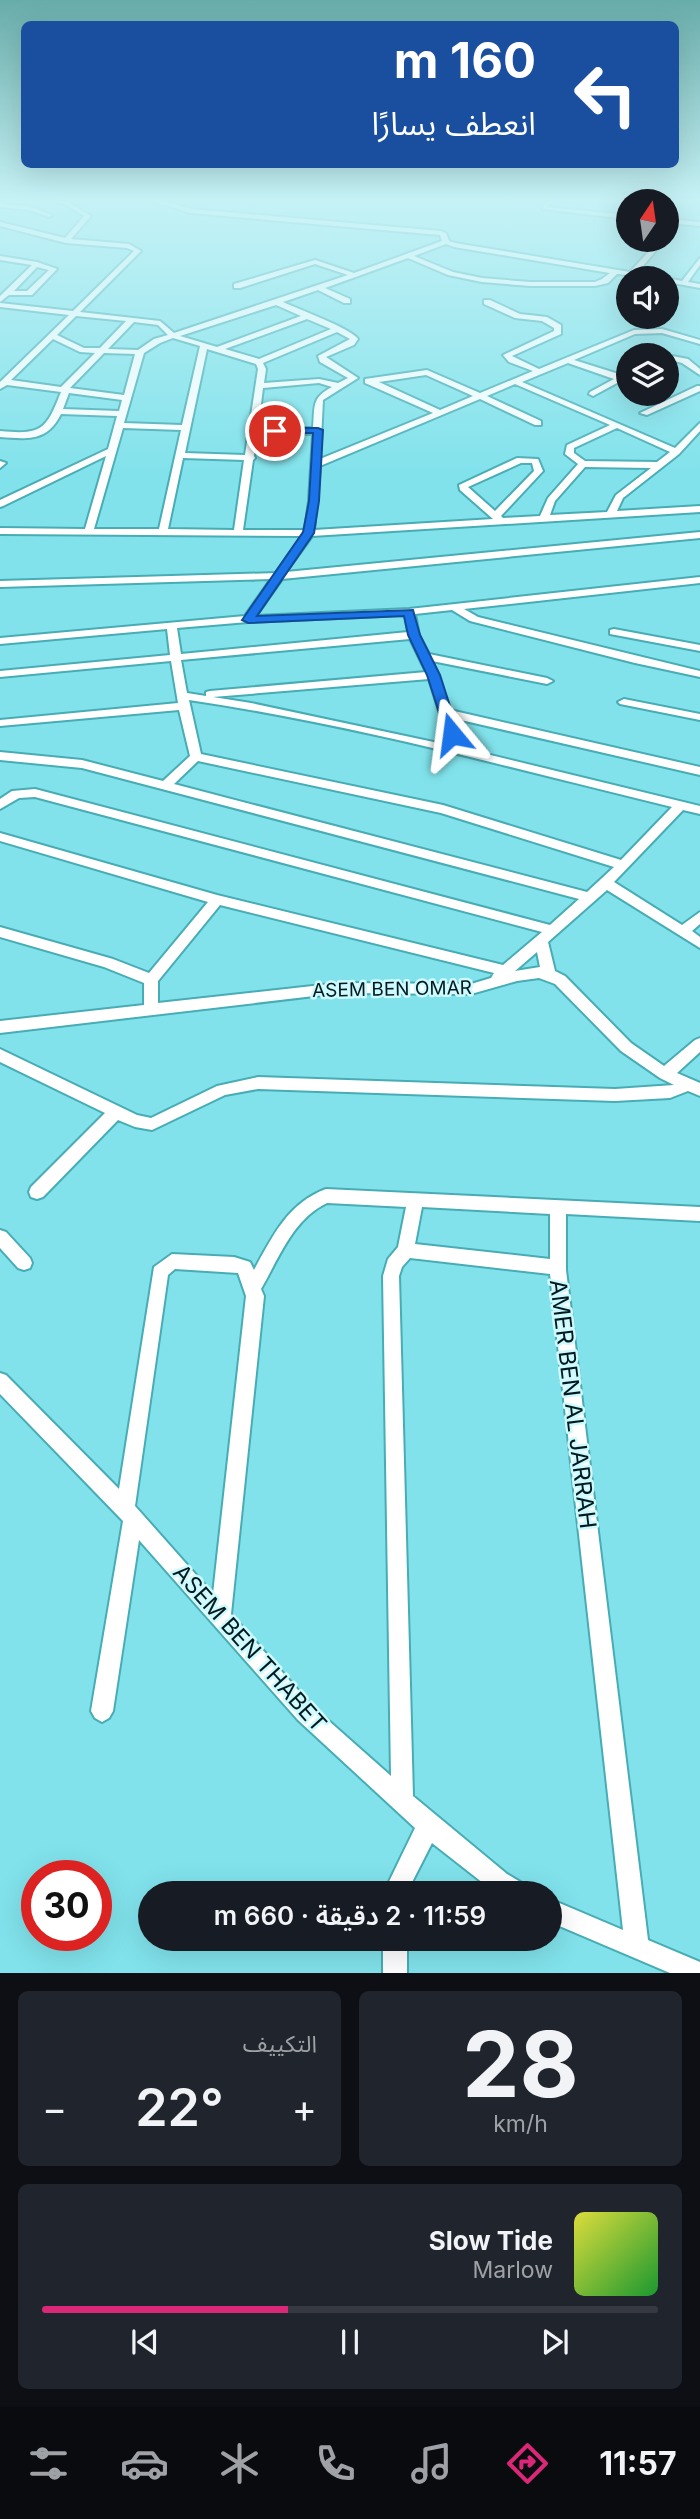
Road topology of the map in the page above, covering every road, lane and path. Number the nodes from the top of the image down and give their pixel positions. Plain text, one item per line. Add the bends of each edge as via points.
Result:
1 (31, 291) edge
2 (95, 291) edge
3 (310, 291) edge
4 (326, 291) edge
5 (7, 293) joint
6 (347, 301) dead end
7 (276, 302) junction
8 (486, 302) dead end
9 (0, 303) edge
10 (72, 313) junction
11 (308, 316) junction
12 (130, 322) junction
13 (338, 329) junction
14 (51, 335) junction
15 (173, 336) junction
16 (700, 342) edge
17 (203, 347) junction
18 (102, 350) junction
19 (215, 350) junction
20 (140, 352) junction
21 (568, 360) junction
22 (679, 360) edge
23 (259, 362) junction
24 (541, 372) junction
25 (700, 373) edge
26 (616, 375) edge
27 (354, 378) junction
28 (369, 380) junction
29 (616, 381) edge
30 (516, 382) junction
31 (3, 384) edge
32 (260, 386) junction
33 (339, 386) junction
34 (700, 388) edge
35 (64, 390) junction
36 (593, 394) dead end
37 (483, 396) junction
38 (127, 398) junction
39 (58, 411) junction
40 (440, 413) junction
41 (644, 413) dead end
42 (123, 414) junction
43 (538, 422) dead end
44 (120, 425) junction
45 (617, 425) junction
46 (700, 426) edge
47 (185, 428) junction
48 (318, 430) junction
49 (253, 431) junction
50 (0, 434) edge
51 (112, 450) junction
52 (676, 452) junction
53 (179, 455) junction
54 (251, 458) junction
55 (317, 464) junction
56 (583, 464) junction
57 (659, 466) junction
58 (0, 503) edge
59 (700, 509) edge
60 (611, 513) junction
61 (498, 518) junction
62 (544, 518) junction
63 (89, 530) junction
64 (0, 531) edge
65 (163, 532) junction
66 (238, 533) junction
67 (309, 533) junction
68 (700, 536) edge
69 (278, 576) junction
70 (700, 580) edge
71 (0, 584) edge
72 (453, 607) junction
73 (409, 612) junction
74 (248, 620) junction
75 (172, 626) junction
76 (614, 632) dead end
77 (414, 635) junction
78 (0, 641) edge
79 (700, 648) edge
80 (426, 657) junction
81 (175, 658) junction
82 (0, 674) edge
83 (700, 674) edge
84 (433, 675) junction
85 (547, 681) dead end
86 (184, 701) junction
87 (624, 702) dead end
88 (447, 713) junction
89 (700, 717) edge
90 (0, 723) edge
91 (470, 754) junction
92 (0, 756) edge
93 (196, 757) junction
94 (700, 771) edge
95 (166, 785) junction
96 (0, 805) edge
97 (680, 806) junction
98 (700, 810) edge
99 (0, 836) edge
100 (623, 865) junction
101 (606, 883) junction
102 (588, 897) junction
103 (217, 900) junction
104 (700, 917) edge
105 (552, 930) junction
106 (683, 931) junction
107 (0, 932) edge
108 (541, 941) junction
109 (700, 943) edge
110 (505, 971) junction
111 (548, 972) junction
112 (151, 980) junction
113 (489, 987) junction
114 (151, 1010) junction
115 (0, 1027) edge
116 (700, 1044) edge
117 (0, 1055) edge
118 (665, 1074) junction
119 (695, 1088) edge
120 (116, 1112) junction
121 (37, 1192) dead end
122 (415, 1201) junction
123 (558, 1206) junction
124 (700, 1214) edge
125 (0, 1237) edge
126 (406, 1250) junction
127 (24, 1263) dead end
128 (558, 1270) junction
129 (253, 1287) junction
130 (0, 1381) edge
131 (129, 1514) junction
132 (221, 1617) junction
133 (102, 1712) dead end
134 (401, 1801) junction
135 (429, 1826) junction
136 (400, 1881) edge
137 (498, 1881) edge
138 (562, 1916) edge
139 (637, 1949) junction
140 (394, 1951) edge
141 (395, 1973) edge
142 (698, 1973) edge

1 - 5 street
2 - 10 street
3 - 7 street
4 - 6 street
5 - 9 street
7 - 11 street
7 - 15 street
8 - 24 street via 558,327 558,332 508,355
9 - 10 street
10 - 12 street
10 - 14 street
11 - 13 street
11 - 19 street
12 - 15 street via 160,323
12 - 18 street
13 - 23 street
13 - 27 street via 354,341 323,354 323,360
14 - 18 street via 77,349
14 - 31 street
15 - 17 street
15 - 20 street
16 - 21 street via 662,331 641,331
17 - 19 street
17 - 47 street
18 - 20 street
18 - 35 street
19 - 23 street
20 - 38 street
21 - 24 street
21 - 26 street
22 - 25 street
23 - 32 street
24 - 30 street
27 - 28 street
27 - 33 street
28 - 37 street via 428,372
28 - 40 street
29 - 36 street
30 - 37 street
30 - 45 street
31 - 35 street
32 - 33 street via 319,381
32 - 49 street
33 - 48 street via 319,400
34 - 41 street
35 - 38 street
35 - 39 street
37 - 40 street
37 - 43 street
38 - 42 street
39 - 42 street
39 - 50 street via 54,423 43,432
40 - 55 street
42 - 44 street
44 - 47 street
44 - 51 street
45 - 52 street
45 - 56 street via 569,447 569,454
46 - 52 street
47 - 53 street
48 - 49 street
48 - 55 street
49 - 54 street
51 - 58 street
51 - 63 street
52 - 57 street
53 - 54 street
53 - 65 street
54 - 66 street
55 - 67 street
56 - 57 street
56 - 62 street via 551,500
57 - 60 street via 619,497
59 - 60 street
60 - 62 street
61 - 61 street via 539,471 535,461 520,460 464,485 468,495
61 - 62 street
61 - 67 street
63 - 64 street
63 - 65 street
65 - 66 street
66 - 67 street
67 - 69 street
68 - 69 street
69 - 71 street
69 - 74 street
70 - 72 street
72 - 73 street
72 - 83 street via 474,619
73 - 74 street
73 - 77 street
74 - 75 street
75 - 78 street
75 - 81 street
76 - 79 street
77 - 80 street
77 - 81 street
80 - 84 street
80 - 85 street
81 - 82 street
81 - 86 street
84 - 86 street
84 - 88 street
86 - 90 street
86 - 91 street via 251,706
86 - 93 street
87 - 89 street
88 - 91 street via 452,734
88 - 94 street
91 - 97 street
92 - 95 street via 69,761
93 - 95 street
93 - 100 street via 443,809
95 - 102 street
96 - 105 street via 16,794 35,793
97 - 98 street
97 - 100 street
99 - 103 street
100 - 101 street
101 - 102 street
101 - 106 street
102 - 105 street
103 - 110 street
103 - 112 street
104 - 106 street
105 - 108 street
106 - 109 street
107 - 112 street
108 - 110 street
108 - 111 street
110 - 113 street
111 - 113 street, ASEM BEN OMAR via 534,971
111 - 118 street via 616,1038
112 - 114 street
113 - 114 street, ASEM BEN OMAR via 340,988
114 - 115 street, ASEM BEN OMAR
116 - 118 street
117 - 120 street
118 - 119 street
119 - 120 street via 615,1095 258,1083 222,1090 152,1124
120 - 121 street
122 - 123 street
122 - 126 street
122 - 129 street via 317,1199 288,1226
123 - 124 street
123 - 128 street
125 - 127 street
126 - 128 street, AMER BEN AL JARRAH
126 - 134 street via 394,1264 391,1283
128 - 139 street, AMER BEN AL JARRAH
129 - 131 street via 244,1267 233,1264 172,1261 160,1272
129 - 132 street
130 - 131 street, ASEM BEN THABET
131 - 132 street, ASEM BEN THABET
131 - 133 street
132 - 134 street, ASEM BEN THABET via 305,1713
134 - 135 street, ASEM BEN THABET
135 - 136 street
135 - 137 street, ASEM BEN THABET
138 - 139 street
139 - 142 street
140 - 141 street

